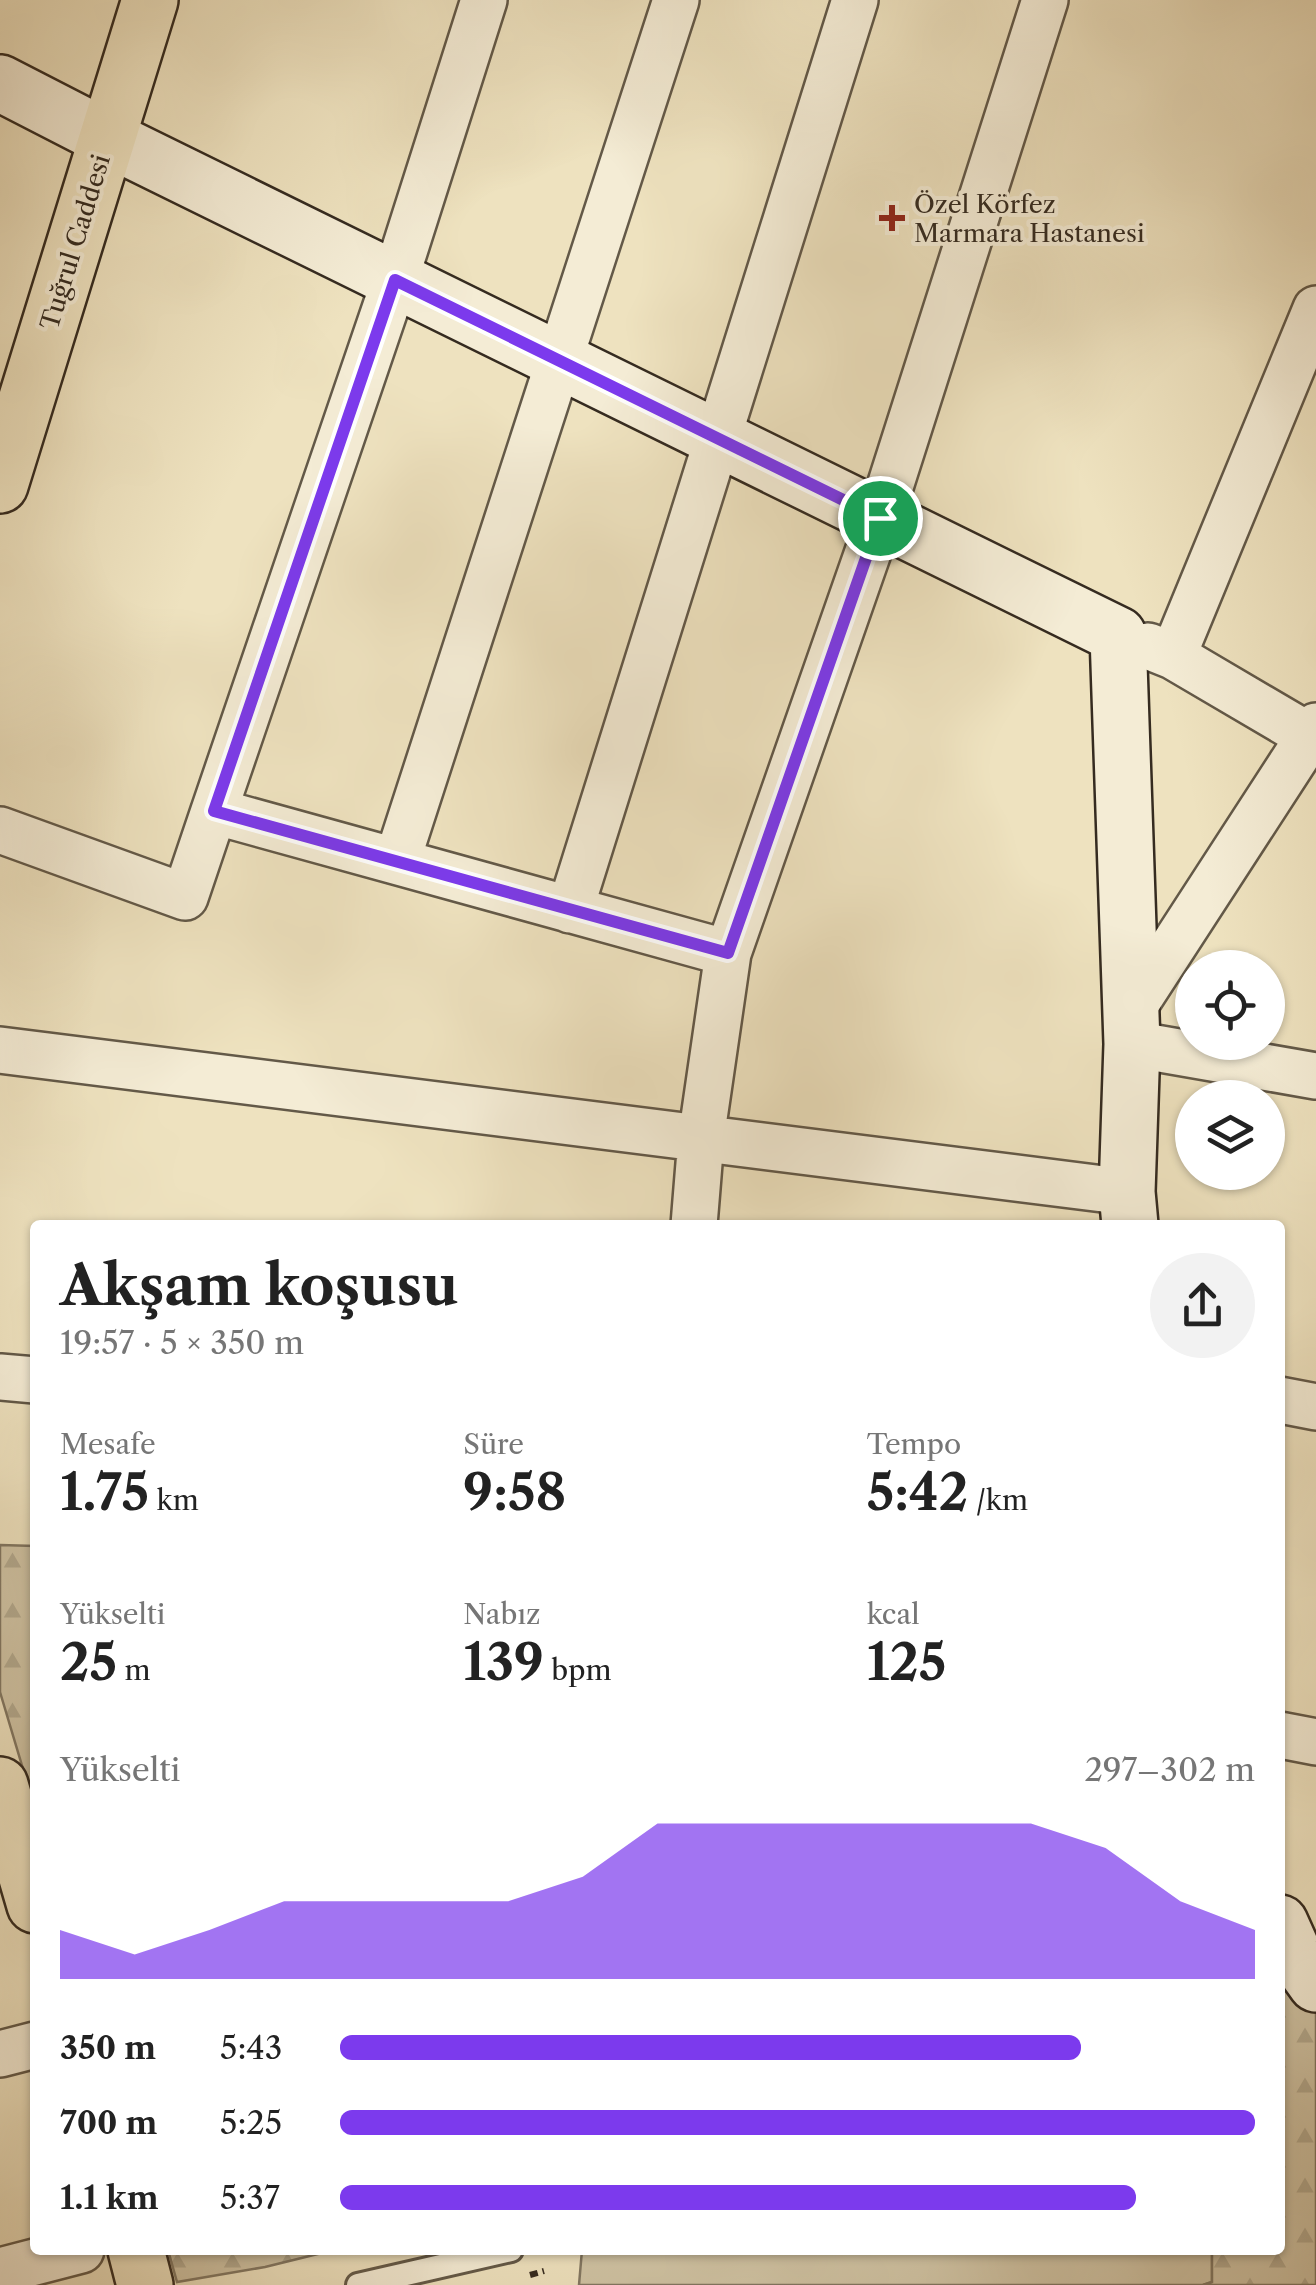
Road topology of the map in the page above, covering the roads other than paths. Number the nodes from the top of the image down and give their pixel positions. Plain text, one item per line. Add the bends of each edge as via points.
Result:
1 (150, 0) edge
2 (484, 0) edge
3 (676, 0) edge
4 (855, 0) edge
5 (1045, 0) edge
6 (0, 83) edge
7 (106, 138) junction
8 (395, 280) junction
9 (1316, 309) edge
10 (558, 360) junction
11 (716, 438) junction
12 (0, 484) edge
13 (880, 518) junction
14 (1118, 635) junction
15 (1173, 656) junction
16 (1314, 733) edge
17 (214, 811) junction
18 (0, 830) edge
19 (396, 861) junction
20 (570, 910) junction
21 (728, 953) junction
22 (1132, 1028) junction
23 (0, 1050) edge
24 (1316, 1076) edge
25 (701, 1139) junction
26 (1128, 1208) edge
27 (694, 1220) edge
28 (0, 1377) edge
29 (30, 1380) edge
30 (1285, 1401) edge
31 (1316, 1407) edge
32 (1285, 1737) edge
33 (1316, 1742) edge
34 (3, 1808) edge
35 (30, 1890) edge
36 (1285, 1933) edge
37 (1316, 1984) edge
38 (30, 2046) edge
39 (0, 2054) edge
40 (63, 2255) edge
41 (137, 2255) edge
42 (489, 2255) edge
43 (0, 2272) edge
44 (145, 2285) edge
45 (358, 2285) edge

1 - 7 main road, Tuğrul Caddesi
2 - 8 street
3 - 10 street
4 - 11 street
5 - 13 street
6 - 7 street
7 - 8 street
7 - 12 main road, Tuğrul Caddesi
8 - 10 street
8 - 17 street
9 - 15 street
10 - 11 street
10 - 19 street
11 - 13 street
11 - 20 street
13 - 14 street
13 - 21 street
14 - 15 street
14 - 22 street
15 - 16 street
16 - 22 street
17 - 18 street via 184,898
17 - 19 street
19 - 20 street
20 - 21 street
21 - 25 street
22 - 24 street
22 - 26 street
23 - 25 street
25 - 26 street
25 - 27 street
28 - 29 street
30 - 31 street
32 - 33 street
34 - 35 main road
36 - 37 street
38 - 39 street
40 - 43 street
41 - 44 main road
42 - 45 lane

